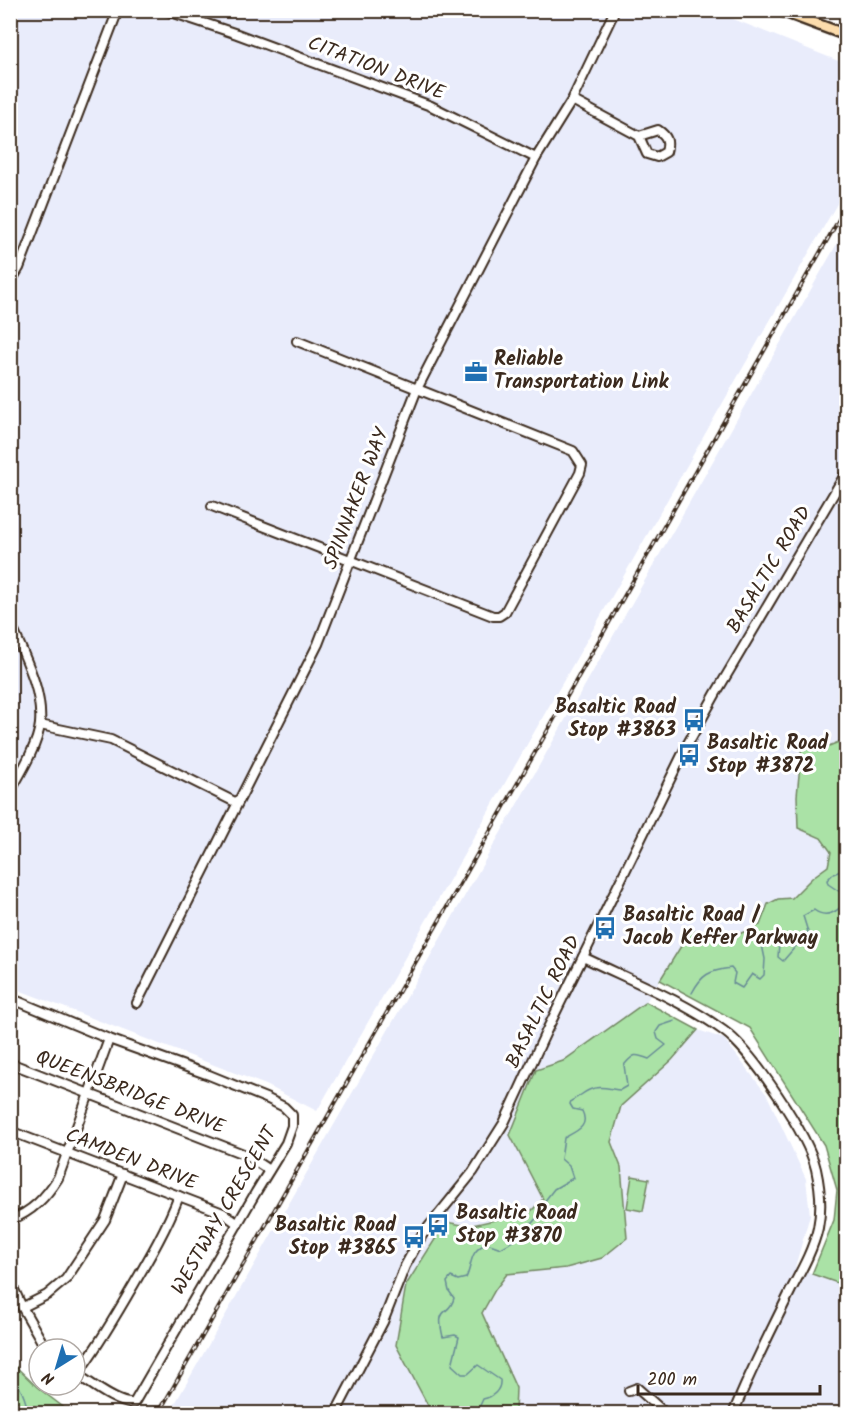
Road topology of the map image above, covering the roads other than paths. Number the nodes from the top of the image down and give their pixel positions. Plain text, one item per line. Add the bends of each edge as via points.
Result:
1 (118, 10) edge
2 (165, 10) edge
3 (615, 10) edge
4 (778, 10) edge
5 (846, 35) edge
6 (572, 100) junction
7 (639, 136) dead end
8 (536, 158) junction
9 (10, 283) edge
10 (297, 341) dead end
11 (417, 389) junction
12 (846, 473) edge
13 (212, 506) dead end
14 (351, 562) junction
15 (10, 622) edge
16 (40, 725) junction
17 (10, 792) edge
18 (237, 804) junction
19 (584, 957) junction
20 (10, 998) edge
21 (137, 1003) dead end
22 (109, 1038) junction
23 (10, 1063) edge
24 (88, 1094) junction
25 (10, 1131) edge
26 (66, 1154) junction
27 (269, 1170) junction
28 (123, 1174) junction
29 (179, 1196) junction
30 (10, 1221) edge
31 (238, 1224) junction
32 (10, 1281) edge
33 (22, 1307) junction
34 (38, 1337) edge
35 (87, 1358) edge
36 (87, 1380) edge
37 (629, 1391) dead end
38 (334, 1413) edge
39 (666, 1413) edge
40 (733, 1413) edge

1 - 9 street
2 - 8 street, CITATION DRIVE via 431,106
3 - 6 street, SPINNAKER WAY
4 - 5 main road
6 - 7 street
6 - 8 street, SPINNAKER WAY
8 - 11 street, SPINNAKER WAY
10 - 11 street
11 - 14 street, SPINNAKER WAY
11 - 14 street via 573,452 582,465 580,473 499,616
12 - 19 street, BASALTIC ROAD via 665,787
13 - 14 street
14 - 18 street, SPINNAKER WAY via 318,644
15 - 16 street via 38,690
16 - 17 street
16 - 18 street via 111,740
18 - 21 street, SPINNAKER WAY
19 - 38 street, BASALTIC ROAD via 504,1123 473,1172 422,1235 383,1322
19 - 40 street via 683,1007 734,1039 796,1125 816,1168 818,1228
20 - 22 street, WESTWAY CRESCENT
22 - 24 street
22 - 27 street, WESTWAY CRESCENT via 284,1107 292,1115 292,1126
23 - 24 street, QUEENSBRIDGE DRIVE
24 - 26 street
24 - 27 street, QUEENSBRIDGE DRIVE via 246,1155
25 - 26 street, CAMDEN DRIVE
26 - 28 street, CAMDEN DRIVE
26 - 30 street via 47,1195
27 - 31 street, WESTWAY CRESCENT
28 - 29 street, CAMDEN DRIVE
28 - 33 street via 105,1220 66,1279 47,1295
29 - 31 street, CAMDEN DRIVE via 223,1213
29 - 35 street via 153,1253
31 - 36 street, WESTWAY CRESCENT via 134,1403 120,1401
32 - 33 street
33 - 34 street
37 - 39 street via 637,1388

